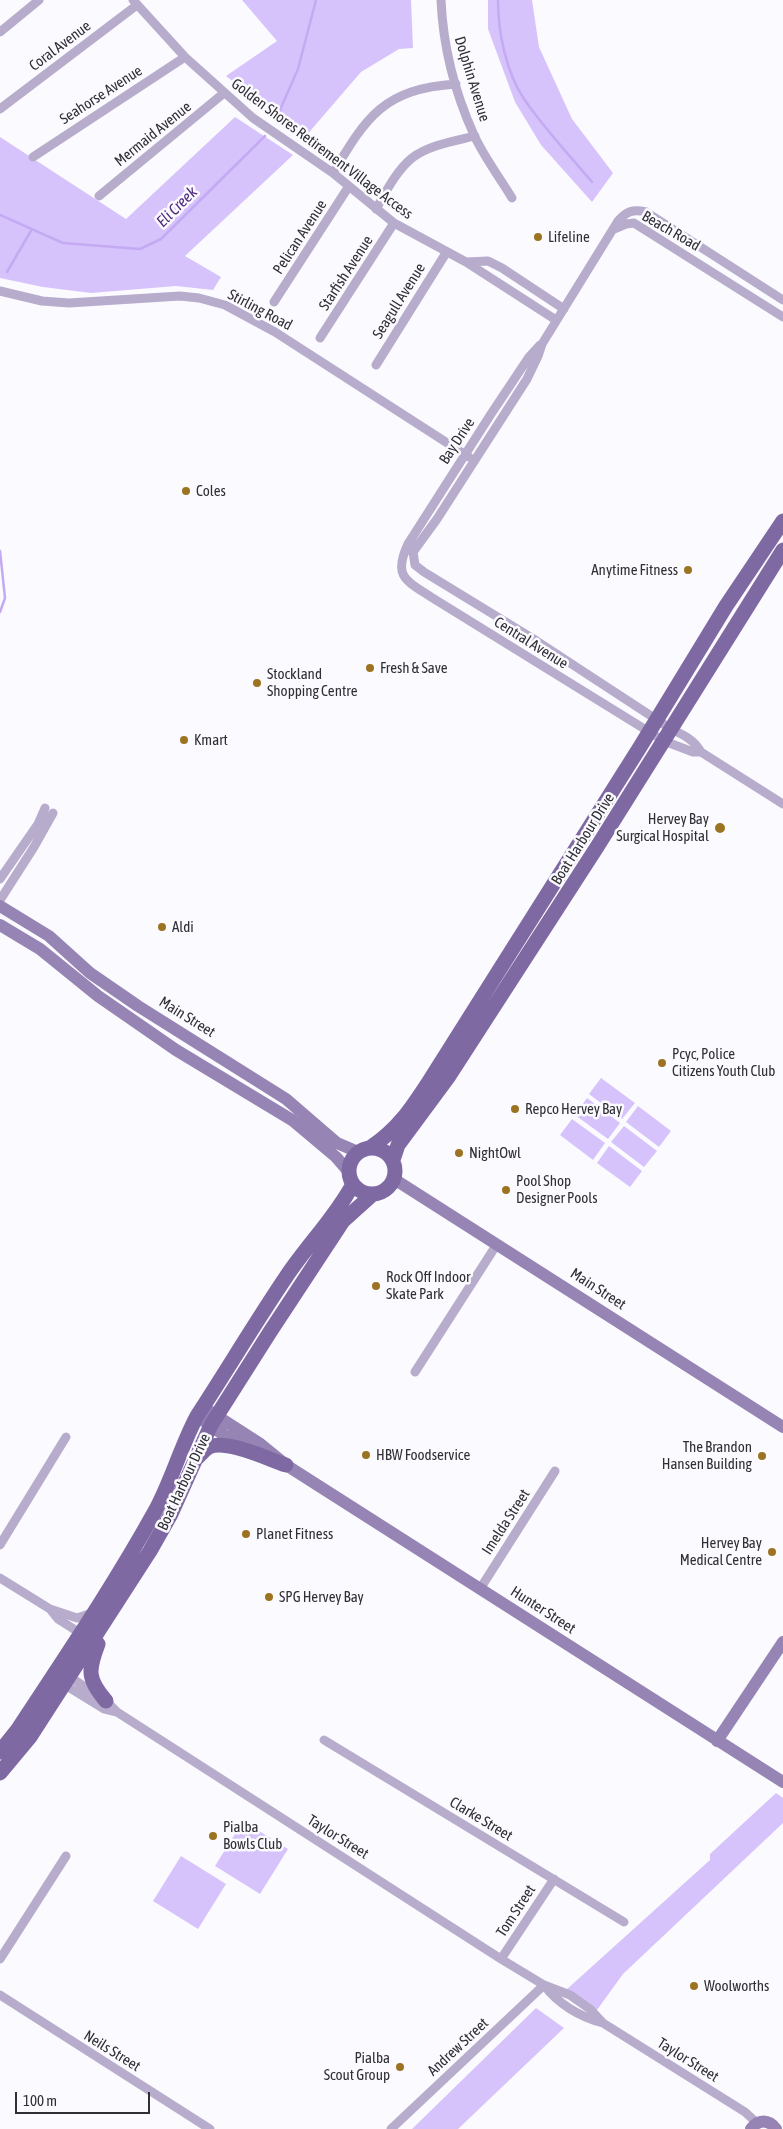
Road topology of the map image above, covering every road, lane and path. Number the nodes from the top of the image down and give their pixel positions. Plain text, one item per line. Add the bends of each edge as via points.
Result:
1 (39, 0) edge
2 (441, 0) edge
3 (135, 2) edge
4 (0, 32) edge
5 (185, 57) junction
6 (456, 84) junction
7 (224, 93) junction
8 (0, 109) edge
9 (475, 136) junction
10 (33, 156) dead end
11 (333, 173) junction
12 (349, 186) junction
13 (99, 196) dead end
14 (512, 198) dead end
15 (376, 209) junction
16 (394, 223) junction
17 (614, 229) junction
18 (446, 253) junction
19 (466, 262) junction
20 (0, 292) edge
21 (783, 300) edge
22 (274, 302) dead end
23 (564, 309) junction
24 (783, 317) edge
25 (556, 320) junction
26 (320, 338) dead end
27 (542, 344) junction
28 (376, 365) dead end
29 (464, 454) junction
30 (474, 460) junction
31 (783, 521) edge
32 (783, 550) edge
33 (402, 557) joint
34 (413, 559) joint
35 (653, 726) junction
36 (668, 735) junction
37 (701, 752) junction
38 (783, 804) edge
39 (586, 863) junction
40 (0, 879) edge
41 (0, 900) edge
42 (0, 906) edge
43 (537, 912) junction
44 (0, 925) edge
45 (365, 1150) junction
46 (393, 1160) junction
47 (351, 1178) junction
48 (394, 1179) junction
49 (372, 1194) junction
50 (497, 1244) junction
51 (415, 1372) dead end
52 (200, 1412) junction
53 (214, 1420) junction
54 (783, 1426) edge
55 (66, 1437) dead end
56 (194, 1461) junction
57 (286, 1465) junction
58 (555, 1471) dead end
59 (0, 1545) edge
60 (0, 1578) edge
61 (132, 1578) junction
62 (480, 1588) junction
63 (50, 1609) junction
64 (92, 1612) junction
65 (109, 1615) junction
66 (80, 1632) junction
67 (783, 1642) edge
68 (54, 1672) junction
69 (67, 1681) junction
70 (106, 1700) junction
71 (117, 1712) junction
72 (324, 1740) dead end
73 (717, 1741) junction
74 (0, 1752) edge
75 (0, 1773) edge
76 (783, 1782) edge
77 (66, 1856) dead end
78 (554, 1879) junction
79 (624, 1922) dead end
80 (0, 1959) edge
81 (501, 1959) junction
82 (544, 1985) junction
83 (0, 1995) edge
84 (783, 2119) edge
85 (763, 2126) edge
86 (210, 2129) edge
87 (391, 2129) edge

1 - 4 street
2 - 6 street, Dolphin Avenue via 443,30
3 - 5 street, Golden Shores Retirement Village Access
3 - 8 street, Coral Avenue
5 - 7 street, Golden Shores Retirement Village Access
5 - 10 street, Seahorse Avenue
6 - 9 street, Dolphin Avenue
6 - 11 street via 431,86 392,99 357,133
7 - 11 street, Golden Shores Retirement Village Access via 253,118
7 - 13 street, Mermaid Avenue
9 - 14 street, Dolphin Avenue
9 - 15 street, Dolphin Avenue via 422,152 411,159 393,179
11 - 12 street, Golden Shores Retirement Village Access
12 - 15 street, Golden Shores Retirement Village Access
12 - 22 street, Pelican Avenue
15 - 16 street, Golden Shores Retirement Village Access
16 - 18 street, Golden Shores Retirement Village Access
16 - 26 street, Starfish Avenue
17 - 21 street, Beach Road via 626,212 646,212
17 - 23 street, Bay Drive
17 - 24 street, Beach Road via 634,223
18 - 19 street, Golden Shores Retirement Village Access
18 - 28 street, Seagull Avenue
19 - 23 street, Golden Shores Retirement Village Access via 488,261
19 - 25 street, Golden Shores Retirement Village Access
20 - 29 street, Stirling Road via 69,303 180,296 224,305 275,332
23 - 25 street, Bay Drive
25 - 27 street, Bay Drive
27 - 29 street, Bay Drive via 529,357
27 - 30 street, Bay Drive via 527,379
29 - 30 street, Stirling Road
29 - 33 street, Bay Drive
30 - 34 street, Bay Drive via 417,546
31 - 35 main road, Boat Harbour Drive via 726,606
32 - 36 main road, Boat Harbour Drive
33 - 35 street, Central Avenue via 400,566 404,578 417,588
34 - 35 street, Central Avenue via 418,568 532,638
35 - 36 street, Central Avenue
35 - 36 street, Central Avenue
35 - 43 main road, Boat Harbour Drive
36 - 37 street via 693,752
36 - 37 street via 688,738
36 - 39 main road, Boat Harbour Drive
37 - 38 street
39 - 43 main road via 570,876 551,905
39 - 46 main road, Boat Harbour Drive via 449,1076 398,1145
40 - 41 street via 49,811 34,847
42 - 45 street, Main Street via 49,936 90,973 138,1006 286,1098 337,1144
43 - 45 main road, Boat Harbour Drive via 419,1097 388,1136
44 - 47 street via 40,949 98,996 176,1050 292,1120 336,1157
45 - 46 main road via 384,1150
45 - 47 main road via 353,1157
46 - 48 main road
47 - 49 main road via 358,1190
47 - 52 main road, Boat Harbour Drive via 337,1212 286,1278
48 - 49 main road via 386,1190
48 - 50 street, Main Street
49 - 53 main road, Boat Harbour Drive via 344,1221
50 - 51 street
50 - 54 street, Main Street
52 - 53 street, Hunter Street
52 - 64 main road, Boat Harbour Drive via 155,1511
53 - 56 main road, Boat Harbour Drive
53 - 57 street, Hunter Street via 259,1443
55 - 59 street
56 - 57 main road via 215,1445
56 - 61 main road, Boat Harbour Drive via 171,1514
57 - 62 street, Hunter Street
58 - 62 street, Imelda Street
60 - 63 street
61 - 65 main road, Boat Harbour Drive
61 - 66 main road via 93,1628
62 - 73 street, Hunter Street
63 - 64 street via 77,1618
63 - 66 street via 58,1619
64 - 66 main road, Boat Harbour Drive
65 - 69 main road, Boat Harbour Drive
65 - 70 main road via 90,1670 94,1688
66 - 68 main road, Boat Harbour Drive
67 - 73 street
68 - 69 street, Taylor Street
68 - 74 main road, Boat Harbour Drive
69 - 70 street, Taylor Street
69 - 71 street, Taylor Street via 104,1709
69 - 75 main road, Boat Harbour Drive via 30,1737
70 - 71 street, Taylor Street
71 - 81 street, Taylor Street
72 - 78 street, Clarke Street
73 - 76 street, Hunter Street
77 - 80 street
78 - 79 street, Clarke Street
78 - 81 street, Tom Street
81 - 82 street, Taylor Street
82 - 85 street, Taylor Street via 570,1995 590,2009 602,2023
82 - 87 street, Andrew Street
83 - 86 street, Neils Street
84 - 85 street

